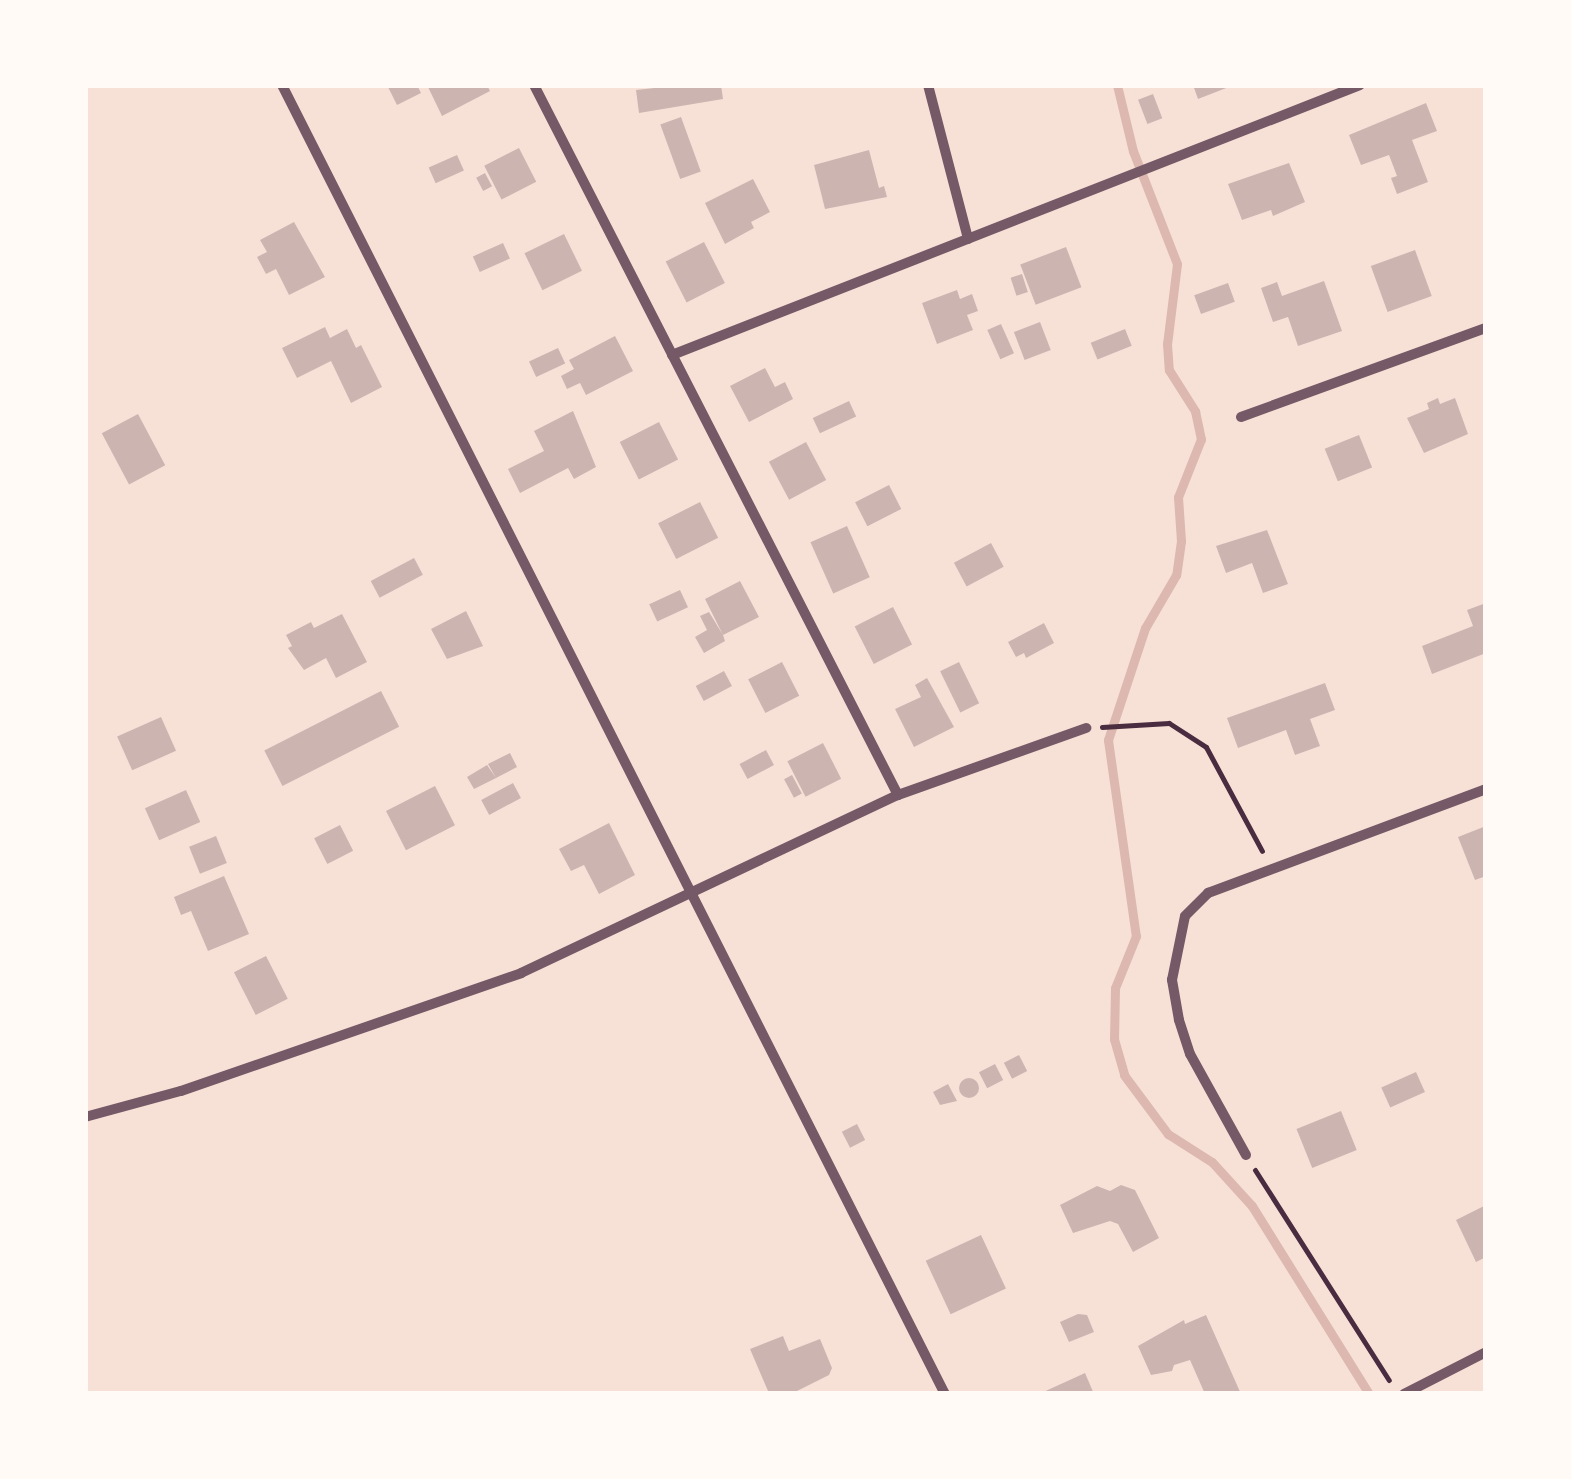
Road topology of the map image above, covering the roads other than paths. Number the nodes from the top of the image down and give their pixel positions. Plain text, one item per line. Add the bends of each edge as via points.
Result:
1 (282, 85) edge
2 (534, 85) edge
3 (928, 85) edge
4 (1360, 85) edge
5 (968, 239) junction
6 (1486, 328) edge
7 (672, 355) junction
8 (1241, 417) dead end
9 (1086, 728) dead end
10 (1486, 789) edge
11 (898, 795) junction
12 (692, 893) junction
13 (85, 1116) edge
14 (1246, 1155) road end
15 (1486, 1352) edge
16 (945, 1394) edge
17 (1401, 1394) edge

1 - 12 street
2 - 7 street
3 - 5 street
4 - 5 street
5 - 7 street
6 - 8 street
7 - 11 street
9 - 11 street
10 - 14 street via 1208,893 1185,916 1172,980 1190,1054
11 - 12 street
12 - 13 street via 521,972 181,1091
12 - 16 street
15 - 17 street

